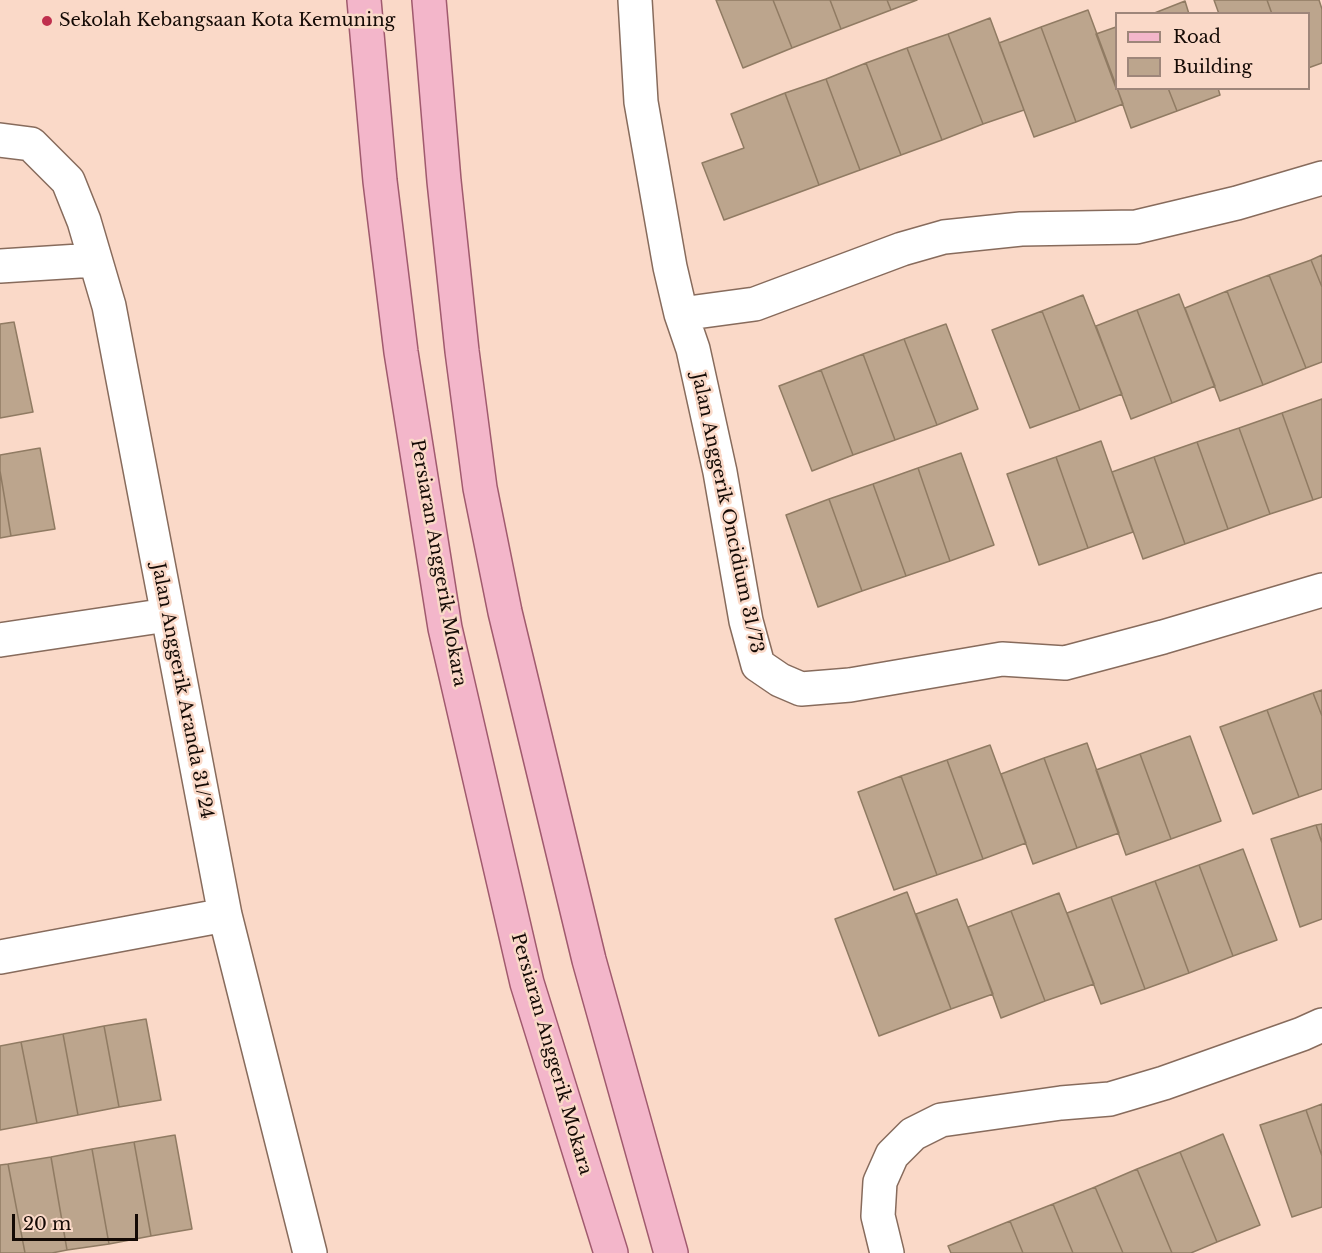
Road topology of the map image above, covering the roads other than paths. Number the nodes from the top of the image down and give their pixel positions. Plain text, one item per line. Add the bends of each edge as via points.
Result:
1 (364, 0) edge
2 (429, 0) edge
3 (635, 0) edge
4 (15, 142) edge
5 (1322, 178) edge
6 (95, 260) junction
7 (0, 266) edge
8 (681, 314) junction
9 (1322, 590) edge
10 (167, 615) junction
11 (0, 640) edge
12 (225, 915) junction
13 (0, 957) edge
14 (1322, 1025) edge
15 (310, 1253) edge
16 (611, 1253) edge
17 (671, 1253) edge
18 (887, 1253) edge

1 - 16 main road, Persiaran Anggerik Mokara via 380,181 400,341 446,628 527,983
2 - 17 main road via 444,181 480,488 505,612 590,960
3 - 8 street, Jalan Anggerik Oncidium 31/73 via 641,102
4 - 6 street, Jalan Anggerik Aranda 31/24 via 68,181
5 - 8 street via 1237,204 1136,226 1022,229 944,237 755,304
6 - 7 street
6 - 10 street, Jalan Anggerik Aranda 31/24 via 108,306
8 - 9 street, Jalan Anggerik Oncidium 31/73 via 693,349 718,460 746,621 758,665 801,690 1002,659 1065,663
10 - 11 street
10 - 12 street, Jalan Anggerik Aranda 31/24
12 - 13 street
12 - 15 street, Jalan Anggerik Aranda 31/24
14 - 18 street via 1110,1099 941,1120 913,1134 892,1155 880,1182 878,1216

